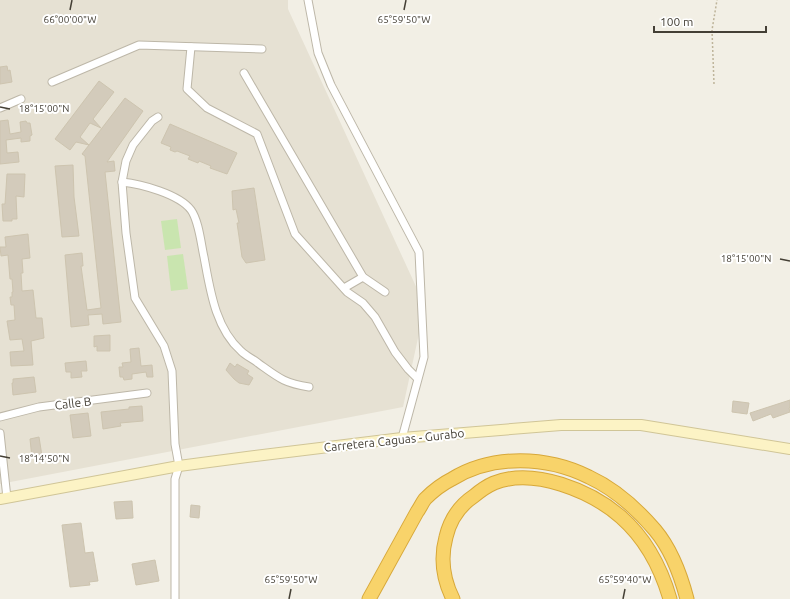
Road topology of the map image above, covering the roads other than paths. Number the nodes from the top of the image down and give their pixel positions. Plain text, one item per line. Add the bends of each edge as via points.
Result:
1 (308, 0) edge
2 (191, 47) junction
3 (262, 49) dead end
4 (244, 73) dead end
5 (52, 82) dead end
6 (21, 99) dead end
7 (0, 108) edge
8 (158, 117) dead end
9 (122, 182) junction
10 (363, 277) junction
11 (344, 288) junction
12 (385, 292) dead end
13 (417, 378) junction
14 (309, 387) dead end
15 (147, 393) dead end
16 (0, 417) edge
17 (0, 434) edge
18 (402, 438) junction
19 (790, 449) edge
20 (179, 466) junction
21 (3, 499) edge
22 (175, 599) edge
23 (369, 599) edge
24 (453, 599) edge
25 (670, 599) edge
26 (687, 599) edge

1 - 13 street via 318,53 331,85 418,252 424,357
2 - 3 street
2 - 5 street via 139,45
2 - 11 street via 187,89 207,108 257,134 294,234
4 - 10 street
6 - 7 street
8 - 9 street via 133,145 126,161
9 - 14 street via 157,190 190,209 196,221 211,294 230,338 242,352 276,376 292,384
9 - 20 street via 126,233 136,298 164,346 172,371 174,444
10 - 11 street
10 - 12 street
11 - 13 street via 375,316 395,352
13 - 18 street
15 - 16 street, Calle B via 39,407
17 - 21 street
18 - 19 main road, Carretera Caguas - Gurabo via 560,425 641,425
18 - 20 main road, Carretera Caguas - Gurabo
20 - 21 main road, Carretera Caguas - Gurabo
20 - 22 street via 175,479
23 - 26 highway via 417,512 436,489 473,468 520,461 538,462 577,472 596,480 625,499 640,513 664,544
24 - 25 highway via 445,580 442,556 451,522 467,501 483,489 494,483 515,478 545,480 576,489 609,507 636,532 653,556

